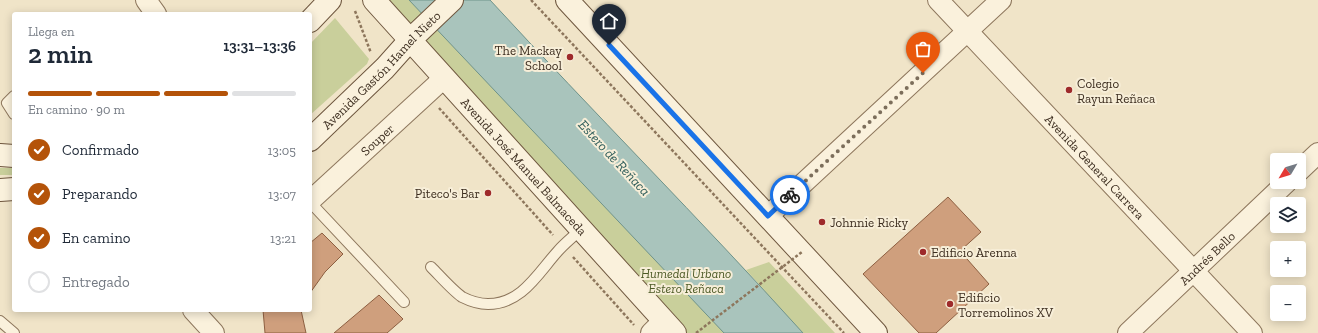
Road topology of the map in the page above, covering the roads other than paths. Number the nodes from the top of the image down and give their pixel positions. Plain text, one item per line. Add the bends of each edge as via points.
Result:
1 (146, 0) edge
2 (330, 0) edge
3 (374, 0) edge
4 (452, 0) edge
5 (567, 0) edge
6 (938, 0) edge
7 (1001, 0) edge
8 (155, 12) edge
9 (312, 19) edge
10 (968, 31) junction
11 (417, 33) junction
12 (444, 78) junction
13 (12, 98) edge
14 (12, 111) edge
15 (312, 138) edge
16 (1318, 153) edge
17 (1306, 164) edge
18 (12, 189) edge
19 (1280, 189) edge
20 (0, 190) edge
21 (312, 200) edge
22 (312, 204) edge
23 (768, 216) junction
24 (580, 230) junction
25 (431, 268) dead end
26 (1193, 270) junction
27 (404, 302) dead end
28 (196, 312) edge
29 (0, 321) edge
30 (656, 329) edge
31 (14, 333) edge
32 (214, 333) edge
33 (876, 333) edge
34 (1128, 333) edge
35 (1252, 333) edge

1 - 8 street
2 - 9 main road
3 - 11 main road, Avenida José Manuel Balmaceda
4 - 11 main road, Avenida Gastón Hamel Nieto
5 - 23 main road
6 - 10 street, Avenida General Carrera
7 - 10 street
10 - 23 street
10 - 26 street, Avenida General Carrera
11 - 12 main road, Avenida José Manuel Balmaceda
11 - 15 main road, Avenida Gastón Hamel Nieto via 385,68
12 - 21 street, Souper
12 - 24 main road, Avenida José Manuel Balmaceda
13 - 14 lane via 7,103
16 - 17 street
18 - 20 main road
19 - 26 street, Andrés Bello
22 - 27 lane
23 - 33 main road
24 - 25 lane via 526,288 506,301 483,304 472,301 461,296
24 - 30 main road, Avenida José Manuel Balmaceda
26 - 34 street, Andrés Bello
26 - 35 street, Avenida General Carrera
28 - 32 street
29 - 31 lane

